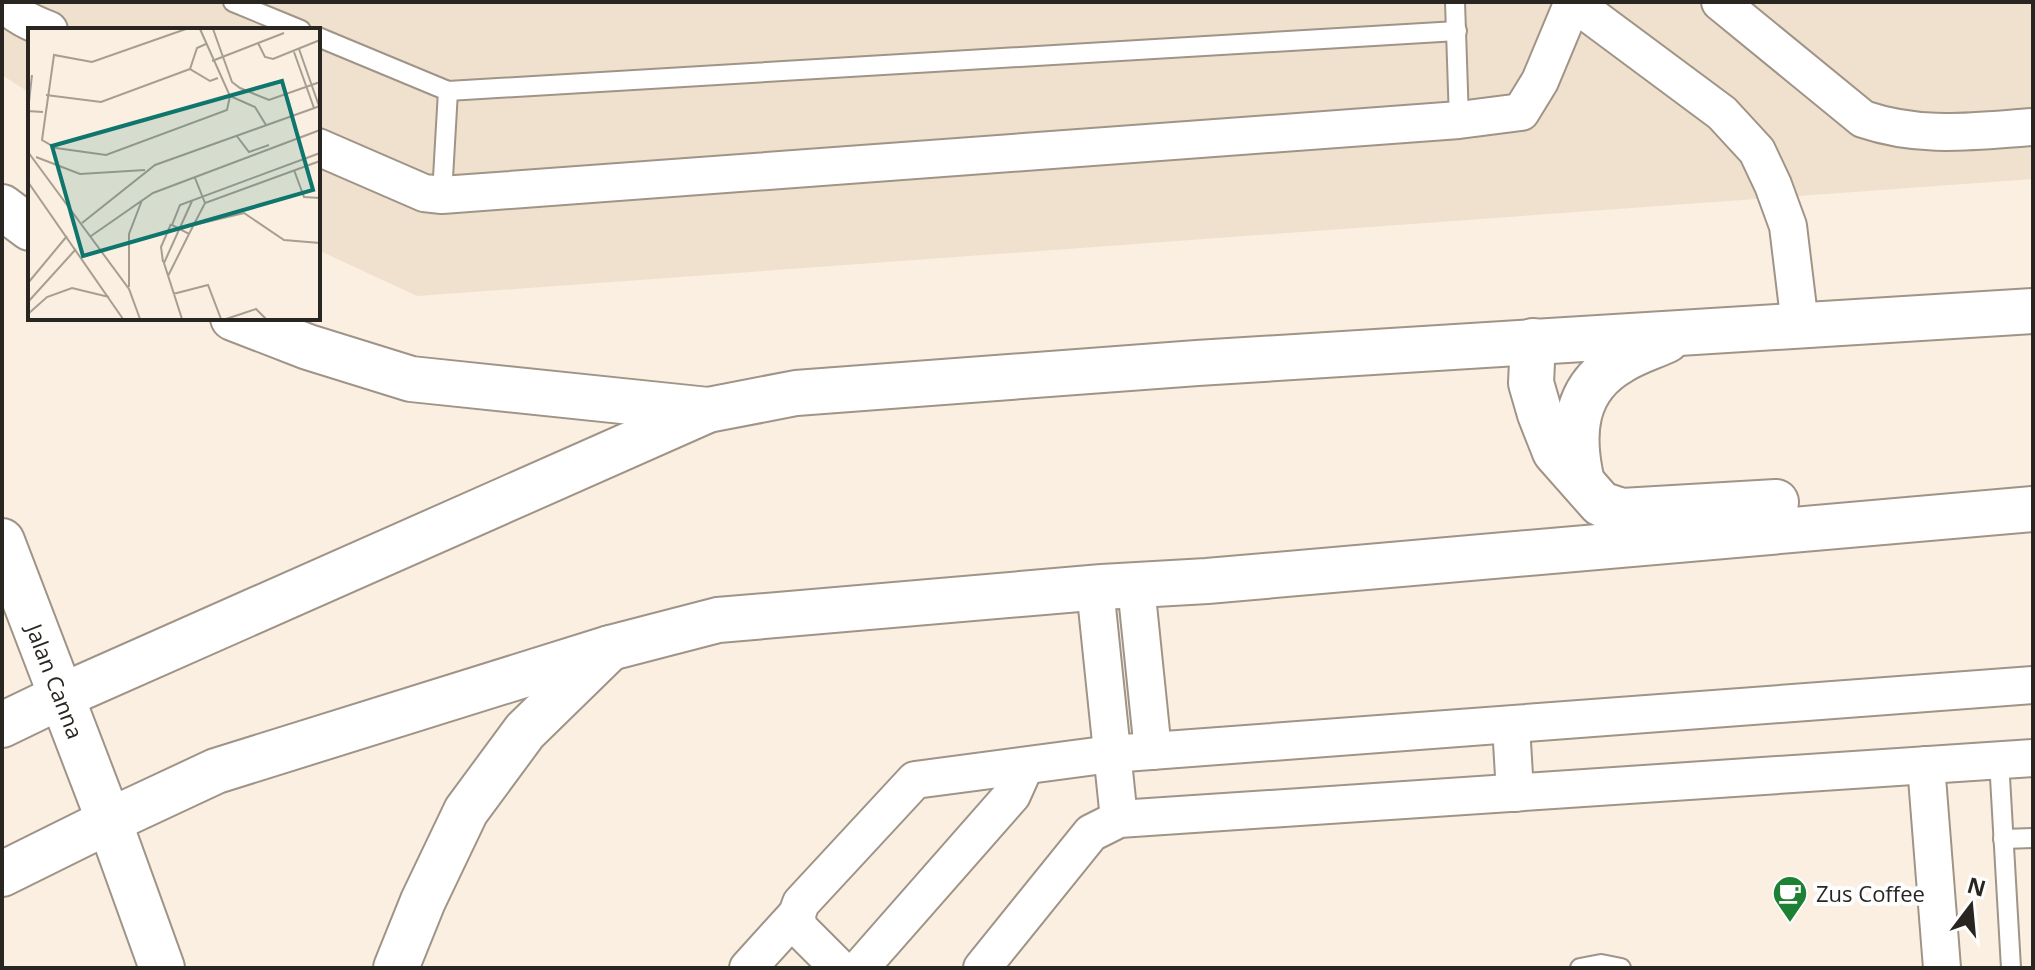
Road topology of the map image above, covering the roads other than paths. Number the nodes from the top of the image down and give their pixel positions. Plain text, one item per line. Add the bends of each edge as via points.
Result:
1 (3, 2) edge
2 (233, 2) edge
3 (1455, 2) edge
4 (1720, 2) edge
5 (1574, 3) edge
6 (44, 28) edge
7 (296, 28) edge
8 (1457, 31) junction
9 (320, 38) edge
10 (448, 91) junction
11 (1459, 120) junction
12 (2033, 127) edge
13 (320, 148) edge
14 (442, 195) junction
15 (2, 207) edge
16 (28, 226) edge
17 (2033, 311) edge
18 (238, 320) edge
19 (1800, 325) junction
20 (1686, 332) junction
21 (1533, 341) junction
22 (708, 410) junction
23 (1582, 482) junction
24 (2033, 494) edge
25 (2033, 509) edge
26 (2, 541) edge
27 (1115, 587) junction
28 (610, 648) junction
29 (2033, 685) edge
30 (62, 696) junction
31 (2, 725) edge
32 (1511, 725) junction
33 (1153, 751) junction
34 (1111, 754) junction
35 (2016, 759) edge
36 (1926, 765) junction
37 (1025, 766) junction
38 (1515, 793) junction
39 (1119, 819) junction
40 (109, 821) junction
41 (2033, 838) edge
42 (2003, 839) junction
43 (2, 874) edge
44 (797, 914) junction
45 (162, 968) edge
46 (396, 968) edge
47 (748, 968) edge
48 (839, 968) edge
49 (860, 968) edge
50 (982, 968) edge
51 (1580, 968) edge
52 (1621, 968) edge
53 (1942, 968) edge
54 (2011, 968) edge

1 - 6 street
2 - 7 lane
3 - 8 lane
4 - 12 street via 1863,119 1927,134
5 - 11 street via 1521,112
5 - 19 street via 1722,113 1757,151 1788,226
8 - 10 lane
8 - 11 lane
9 - 10 lane
10 - 14 lane
11 - 14 street
13 - 14 street via 424,193
15 - 16 main road
17 - 19 main road
18 - 22 main road via 411,379
19 - 20 main road
20 - 21 main road
20 - 23 main road via 1619,361 1584,399 1575,431
21 - 22 main road via 796,393
21 - 23 main road via 1531,383 1540,414 1555,452
22 - 30 main road
23 - 24 main road via 1601,504 1622,511 1994,490
25 - 27 main road
26 - 30 main road, Jalan Canna
27 - 28 main road via 718,620
27 - 33 street
27 - 34 street
28 - 40 main road via 216,771
28 - 46 main road via 525,731 466,811
29 - 32 street
30 - 31 main road
30 - 40 main road, Jalan Canna
32 - 33 street
32 - 38 street
33 - 34 street
34 - 37 street
34 - 39 street
35 - 36 street
35 - 42 lane
36 - 38 street
36 - 53 street
37 - 44 street via 915,780 801,903
37 - 49 street via 1012,795
38 - 39 street
39 - 50 street via 1091,833
40 - 43 main road
40 - 45 main road, Jalan Canna
41 - 42 lane
42 - 54 lane
44 - 47 street
44 - 48 street via 798,927
51 - 52 lane

